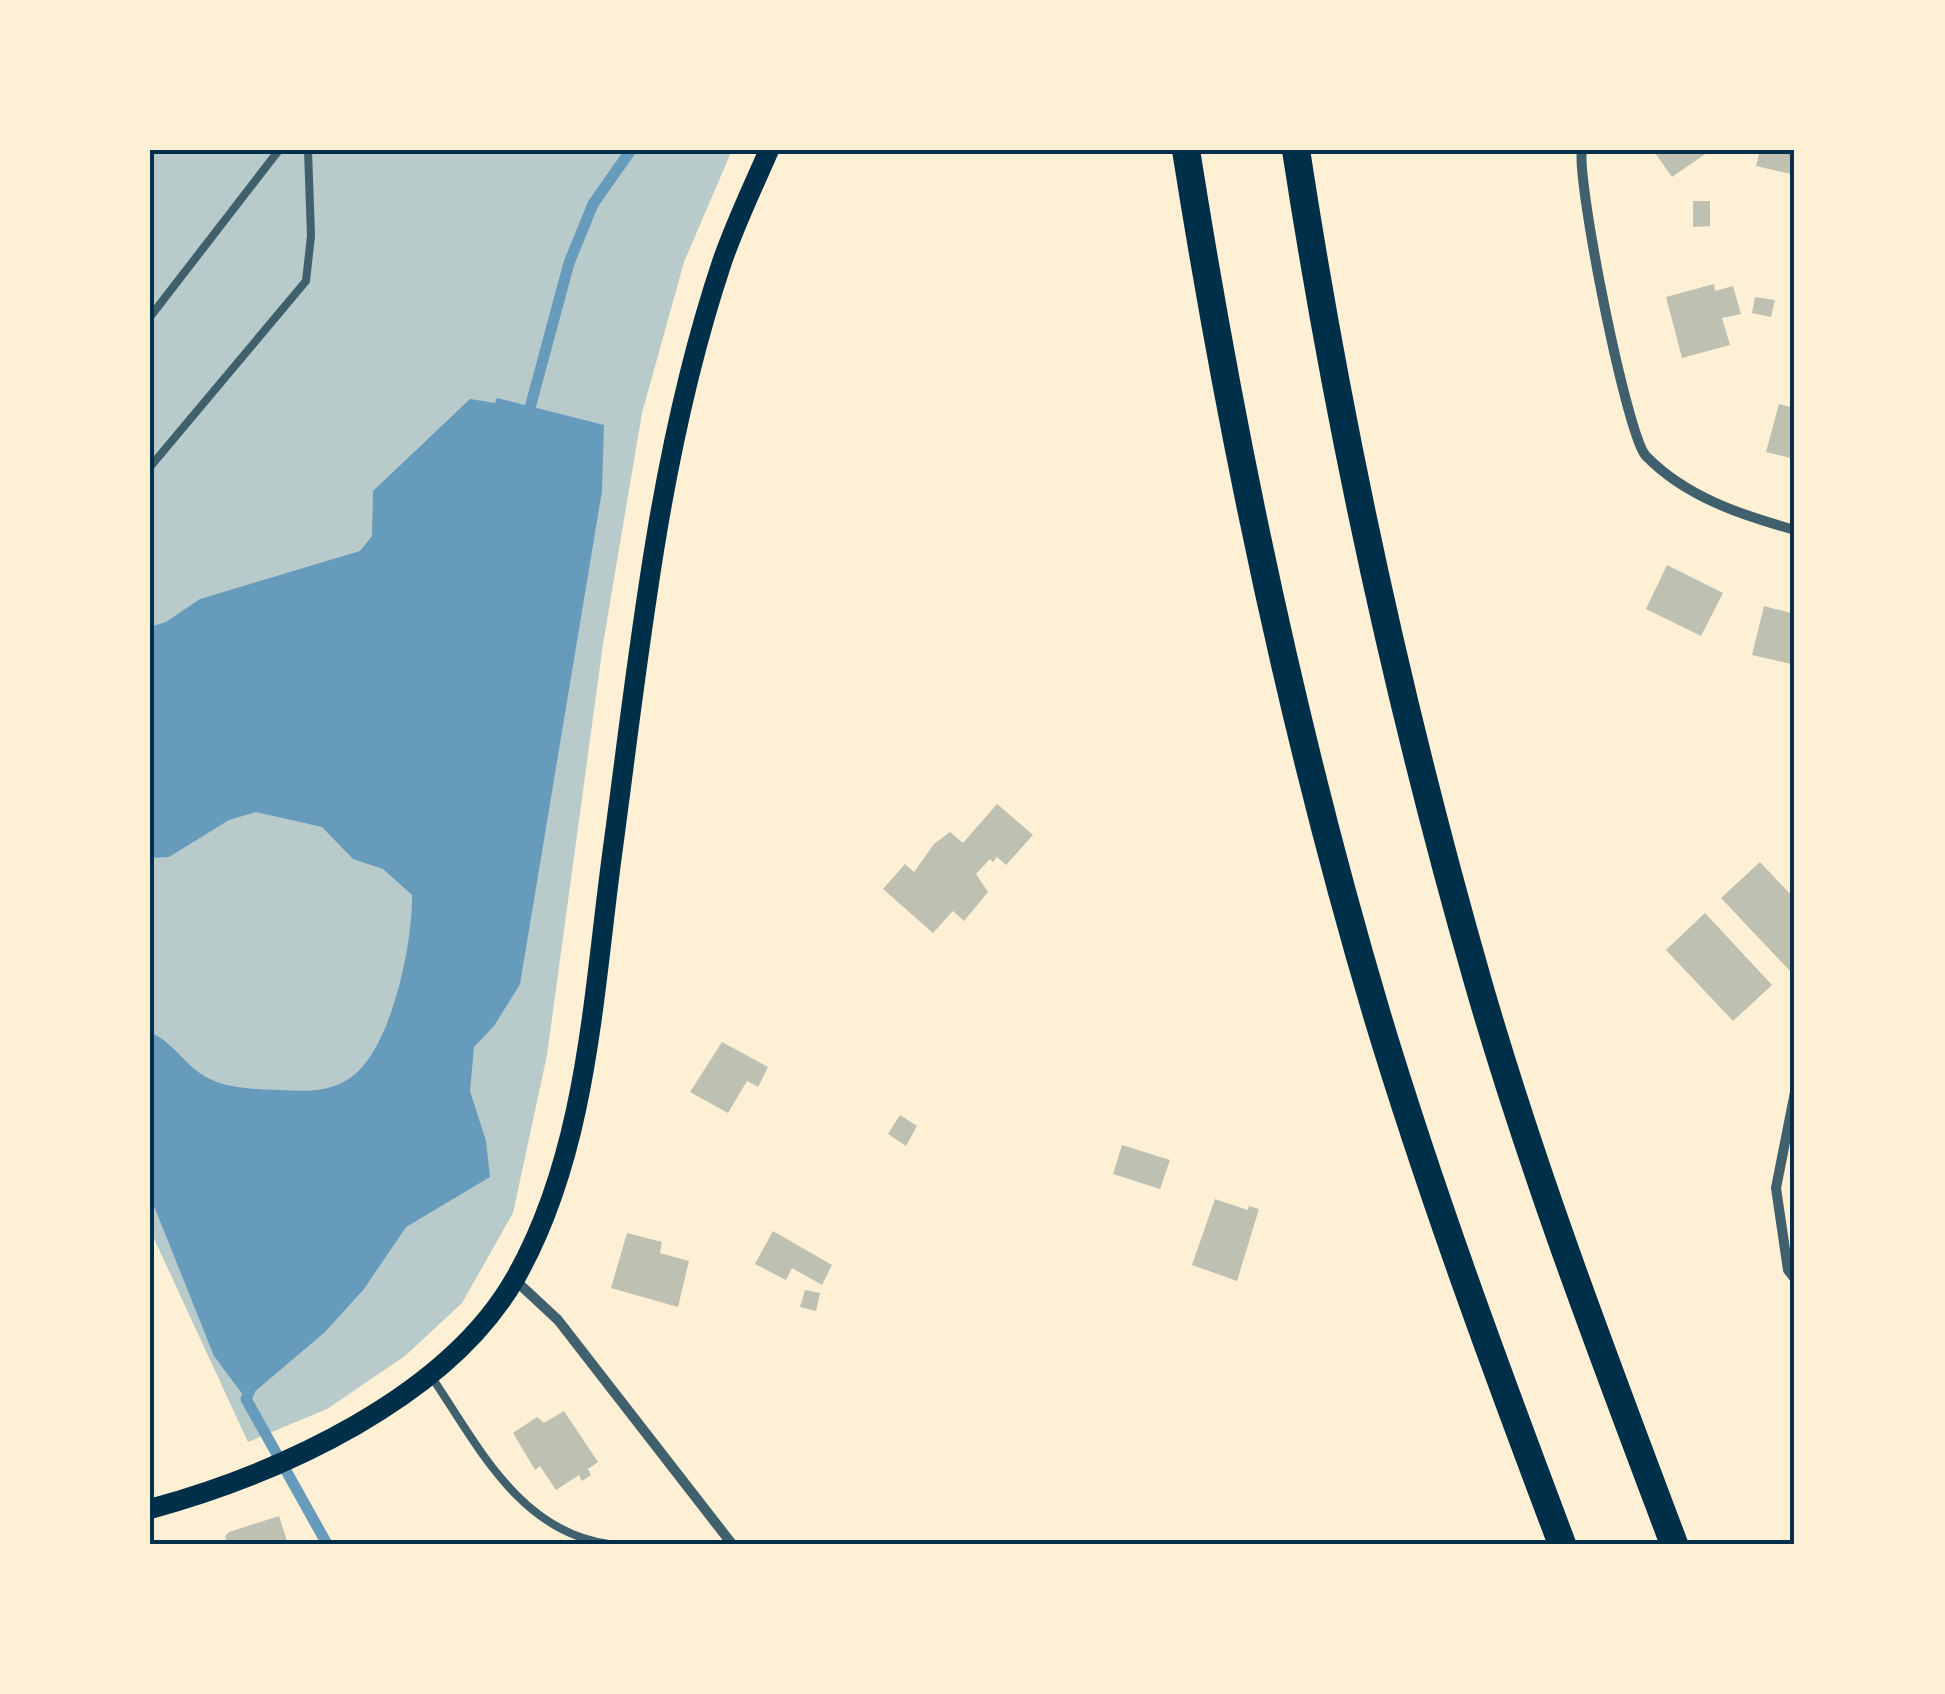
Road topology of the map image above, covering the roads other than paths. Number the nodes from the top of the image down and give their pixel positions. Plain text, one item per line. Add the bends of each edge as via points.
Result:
1 (279, 150) edge
2 (308, 150) edge
3 (768, 150) edge
4 (1186, 150) edge
5 (1296, 150) edge
6 (1582, 150) edge
7 (150, 317) edge
8 (150, 467) edge
9 (1795, 530) edge
10 (1795, 1092) edge
11 (1795, 1279) edge
12 (515, 1280) junction
13 (428, 1372) junction
14 (150, 1508) edge
15 (732, 1543) edge
16 (609, 1544) edge
17 (720, 1544) edge
18 (1562, 1544) edge
19 (1674, 1544) edge

1 - 7 lane
2 - 8 lane via 306,281
3 - 12 main road via 723,259 678,418 569,1144
4 - 18 highway via 1247,491 1377,1013 1438,1204
5 - 19 highway via 1346,432 1478,983 1538,1170
6 - 9 street via 1621,390 1642,453 1692,492
10 - 11 street via 1776,1188 1788,1270
12 - 13 main road via 482,1323
12 - 15 street via 558,1320
13 - 14 main road via 300,1457
13 - 16 lane via 528,1510 569,1534
15 - 17 lane

